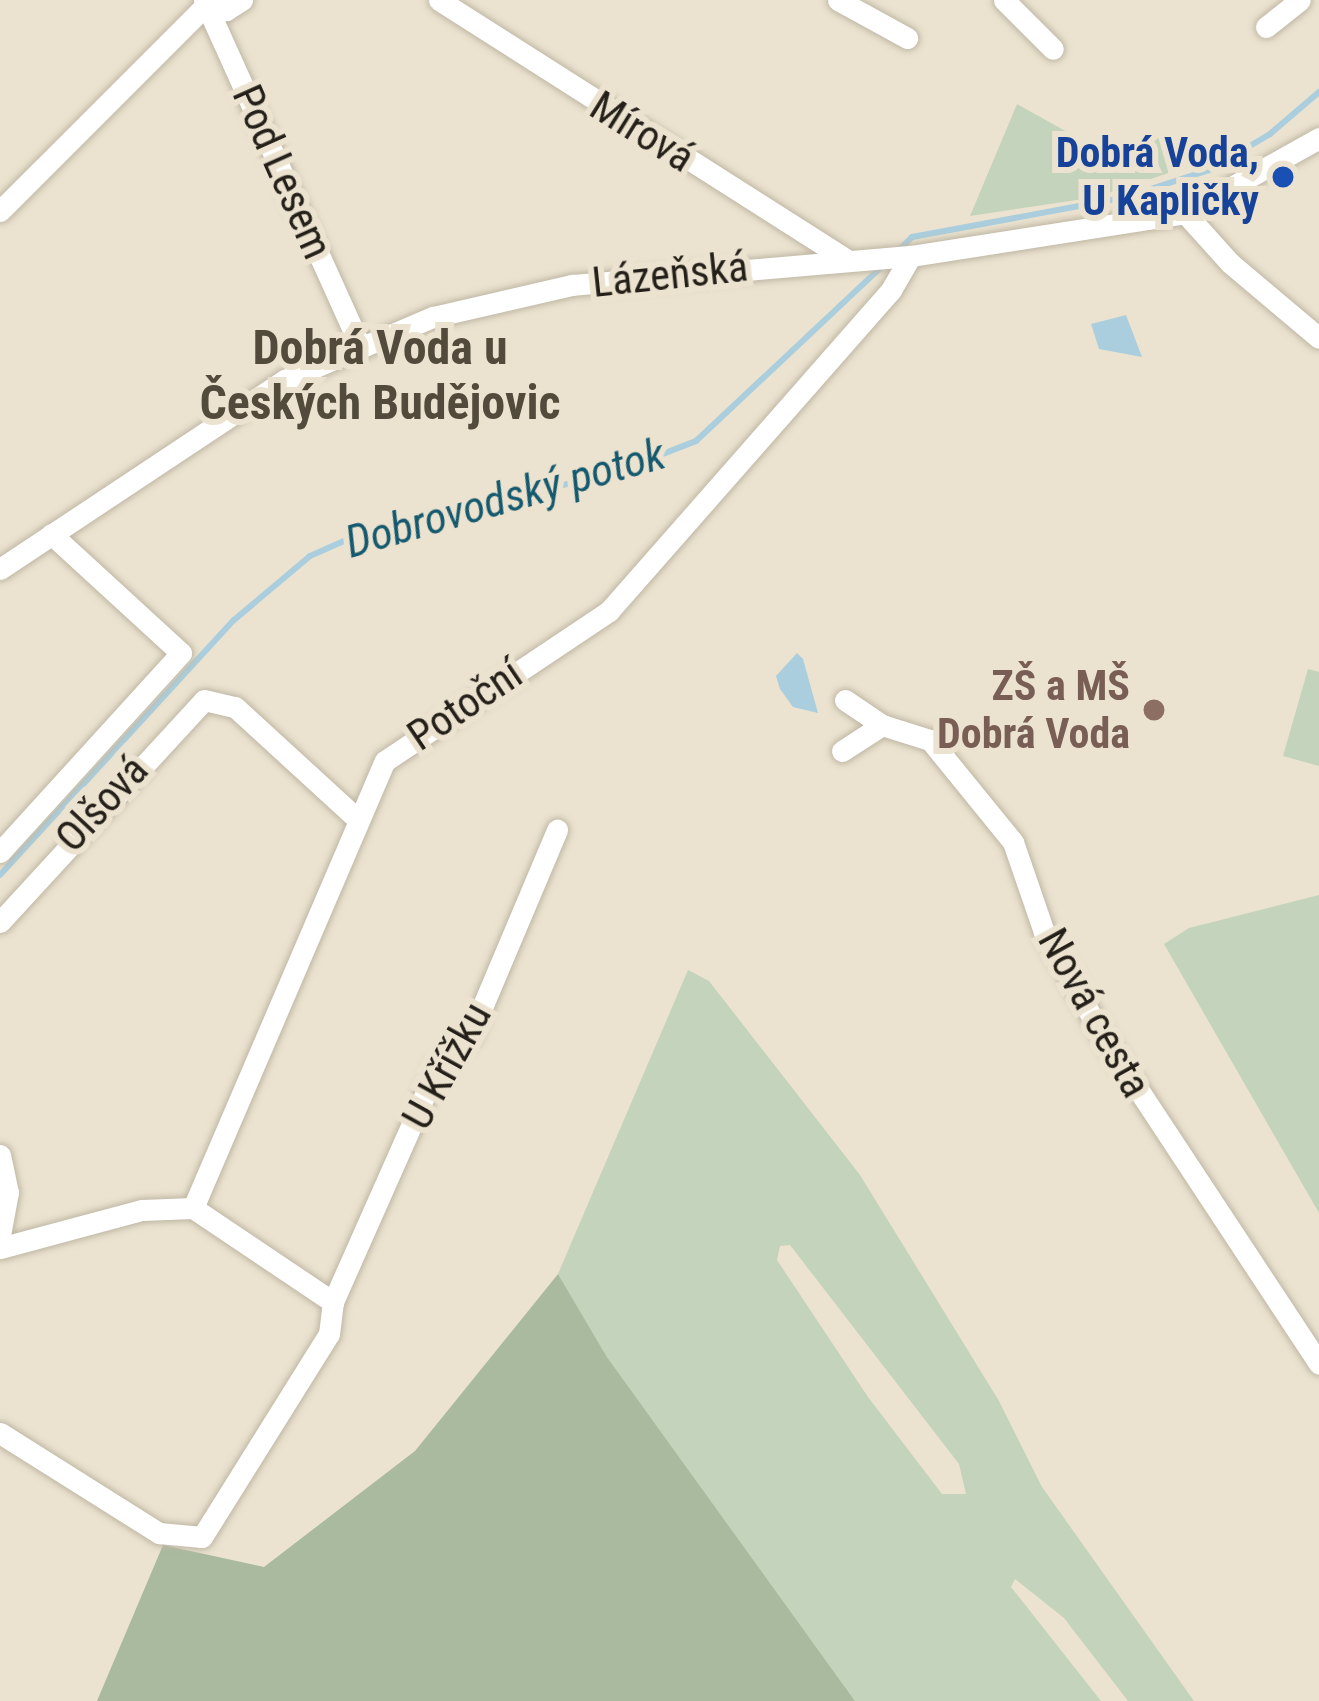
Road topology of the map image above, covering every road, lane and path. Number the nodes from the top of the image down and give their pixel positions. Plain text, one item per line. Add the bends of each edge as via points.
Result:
1 (242, 0) edge
2 (439, 0) edge
3 (838, 0) edge
4 (1004, 0) edge
5 (1300, 0) edge
6 (206, 2) edge
7 (1266, 27) dead end
8 (907, 38) dead end
9 (1053, 49) dead end
10 (1319, 138) edge
11 (0, 212) edge
12 (1186, 212) junction
13 (911, 256) junction
14 (847, 260) junction
15 (1319, 338) edge
16 (359, 344) junction
17 (51, 534) junction
18 (0, 569) edge
19 (845, 700) dead end
20 (882, 725) junction
21 (842, 751) dead end
22 (356, 818) junction
23 (557, 830) dead end
24 (0, 851) edge
25 (0, 922) edge
26 (0, 1155) edge
27 (193, 1208) junction
28 (0, 1235) edge
29 (0, 1248) edge
30 (333, 1302) junction
31 (1319, 1364) edge
32 (0, 1433) edge

1 - 6 street via 226,10
2 - 14 street, Mírová
3 - 8 street
4 - 9 street
5 - 7 street
6 - 11 street
6 - 16 street, Pod Lesem
10 - 12 street, Lázeňská
12 - 13 street, Lázeňská
12 - 15 street via 1230,263
13 - 14 street, Lázeňská
13 - 22 street, Potoční via 891,290 640,580 609,611 402,744 370,783
14 - 16 street, Lázeňská via 572,285 433,317
16 - 17 street, Lázeňská via 205,429
17 - 18 street, Lázeňská
17 - 24 street via 182,653
19 - 20 street, Nová cesta
20 - 21 street
20 - 31 street, Nová cesta via 930,740 1012,842 1044,932 1101,1034
22 - 25 street, Olšová via 235,707 214,699 197,704
22 - 27 street, Potoční
23 - 30 street, U Křížku via 470,1036 437,1067
26 - 28 street via 8,1192
27 - 29 street via 142,1210
27 - 30 street
30 - 32 street, U Křížku via 329,1334 202,1537 159,1533

